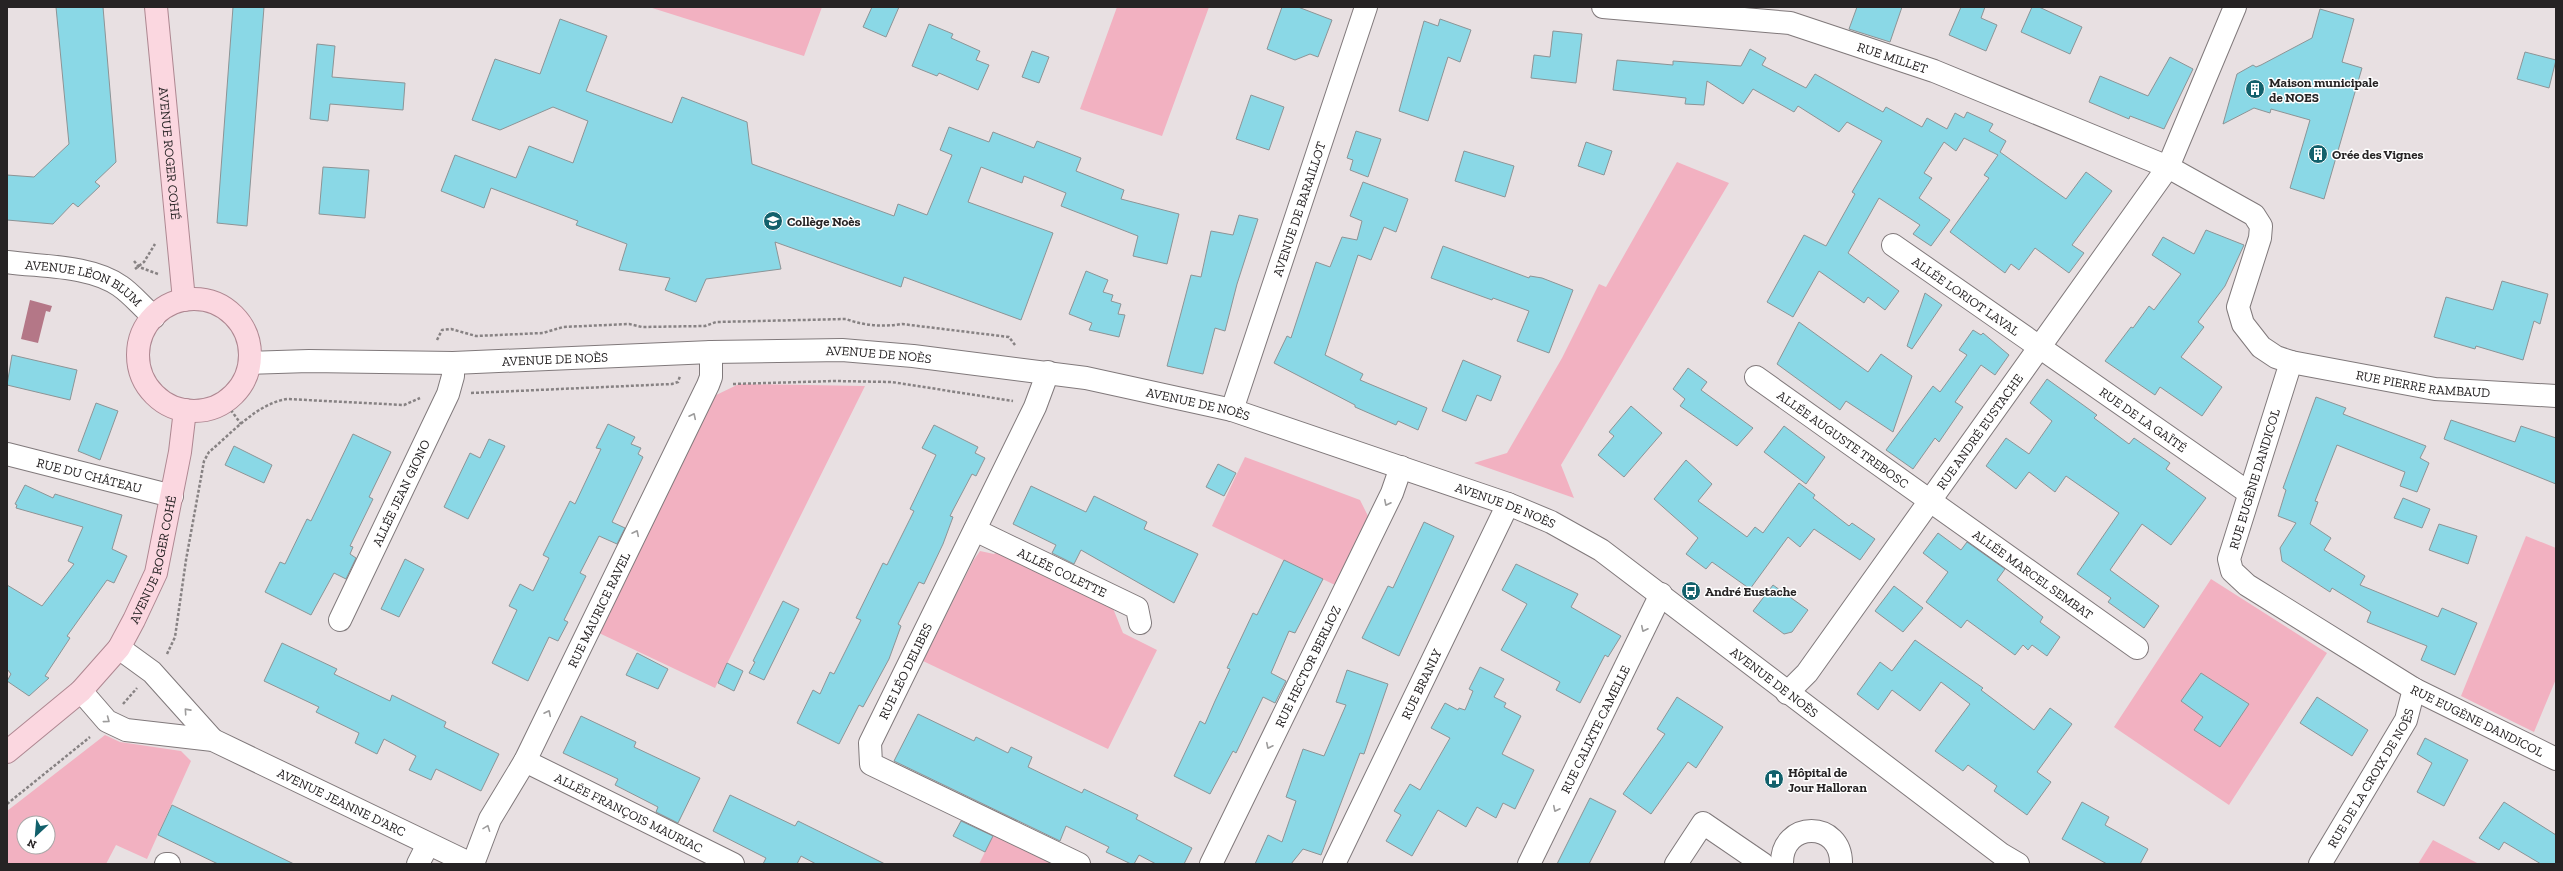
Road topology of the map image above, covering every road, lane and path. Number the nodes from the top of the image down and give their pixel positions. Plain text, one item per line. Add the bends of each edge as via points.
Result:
1 (156, 7) edge
2 (1366, 7) edge
3 (1603, 7) edge
4 (2235, 7) edge
5 (2168, 167) junction
6 (156, 240) dead end
7 (1893, 245) dead end
8 (134, 261) dead end
9 (7, 262) edge
10 (139, 267) junction
11 (161, 275) dead end
12 (121, 287) junction
13 (184, 300) junction
14 (154, 317) junction
15 (2038, 348) junction
16 (711, 352) junction
17 (2291, 362) junction
18 (250, 363) junction
19 (453, 363) junction
20 (1048, 372) junction
21 (1756, 377) dead end
22 (678, 382) dead end
23 (708, 385) junction
24 (2556, 396) edge
25 (225, 402) junction
26 (1035, 407) junction
27 (185, 410) junction
28 (1232, 410) junction
29 (7, 454) edge
30 (1401, 467) junction
31 (2249, 492) junction
32 (172, 496) junction
33 (1929, 500) junction
34 (1508, 504) junction
35 (975, 530) junction
36 (1661, 594) junction
37 (340, 620) dead end
38 (1140, 624) dead end
39 (118, 648) junction
40 (2137, 648) dead end
41 (163, 660) dead end
42 (138, 687) dead end
43 (2414, 689) junction
44 (81, 692) junction
45 (1787, 693) junction
46 (120, 707) dead end
47 (93, 734) dead end
48 (213, 740) junction
49 (7, 752) edge
50 (2556, 759) edge
51 (525, 761) junction
52 (7, 804) edge
53 (428, 844) junction
54 (166, 864) edge
55 (169, 864) edge
56 (418, 864) edge
57 (472, 864) edge
58 (733, 864) edge
59 (1080, 864) edge
60 (1211, 864) edge
61 (1334, 864) edge
62 (1529, 864) edge
63 (1676, 864) edge
64 (1763, 864) edge
65 (1782, 864) edge
66 (1841, 864) edge
67 (2018, 864) edge
68 (2320, 864) edge

1 - 13 main road, AVENUE ROGER COHÉ
2 - 28 street, AVENUE DE BARAILLOT
3 - 5 street, RUE MILLET via 1790,23 1934,71
4 - 5 street, RUE ANDRÉ EUSTACHE
5 - 15 street, RUE ANDRÉ EUSTACHE
5 - 17 street via 2230,200 2258,220 2261,226 2260,238 2238,308 2243,324 2261,347 2276,357
6 - 10 path via 150,255
7 - 15 street, ALLÉE LORIOT LAVAL
8 - 10 path
9 - 12 street, AVENUE LÉON BLUM via 80,272 109,280
10 - 11 path
10 - 12 path via 130,272
12 - 14 street, AVENUE LÉON BLUM
13 - 14 main road via 168,306
13 - 18 main road via 203,300 222,306 236,318 247,337
14 - 27 main road via 143,332 140,368 147,385 159,399
15 - 31 street, RUE DE LA GAÎTÉ
15 - 33 street, RUE ANDRÉ EUSTACHE
16 - 19 street, AVENUE DE NOÈS
16 - 20 street, AVENUE DE NOÈS via 842,350
16 - 23 street, RUE MAURICE RAVEL via 711,377
17 - 24 street, RUE PIERRE RAMBAUD via 2435,389
17 - 31 street, RUE EUGÈNE DANDICOL
18 - 19 street, AVENUE DE NOÈS
18 - 25 main road via 246,378 238,391
19 - 37 street, ALLÉE JEAN GIONO via 453,376 448,394
20 - 26 street, RUE LÉO DELIBES
20 - 28 street, AVENUE DE NOÈS
21 - 33 street, ALLÉE AUGUSTE TREBOSC
22 - 23 path via 685,385
23 - 26 path via 892,382 1008,399
51 -> 23 street, RUE MAURICE RAVEL
25 - 27 main road via 206,410
25 - 41 path via 241,424 209,452 204,461 175,636
26 - 35 street, RUE LÉO DELIBES
27 - 32 main road, AVENUE ROGER COHÉ
28 - 30 street, AVENUE DE NOÈS
29 - 32 street, RUE DU CHÂTEAU
30 - 34 street, AVENUE DE NOÈS
30 -> 60 street, RUE HECTOR BERLIOZ via 1392,493
31 - 43 street, RUE EUGÈNE DANDICOL via 2230,559 2232,571 2247,585
32 - 39 main road, AVENUE ROGER COHÉ via 156,573
33 - 40 street, ALLÉE MARCEL SEMBAT
33 - 45 street, RUE ANDRÉ EUSTACHE via 1807,673
34 - 36 street, AVENUE DE NOÈS via 1551,522 1601,550
34 - 61 street, RUE BRANLY
35 - 38 street, ALLÉE COLETTE via 1137,608
35 - 59 street, RUE LÉO DELIBES via 870,743 871,764
36 - 45 street, AVENUE DE NOÈS
36 -> 62 street, RUE CALIXTE CAMELLE
39 - 44 main road, AVENUE ROGER COHÉ
48 -> 39 street, AVENUE JEANNE D'ARC via 152,672
42 - 46 path
43 - 50 street, RUE EUGÈNE DANDICOL
43 - 68 street, RUE DE LA CROIX DE NOÈS via 2406,720
44 -> 48 street, AVENUE JEANNE D'ARC via 107,721 126,730
44 - 49 main road, AVENUE ROGER COHÉ
45 - 67 street, AVENUE DE NOÈS via 2001,854
47 - 52 path
48 - 53 street, AVENUE JEANNE D'ARC
57 -> 51 street, RUE MAURICE RAVEL via 490,820
51 - 58 street, ALLÉE FRANÇOIS MAURIAC
53 - 56 street
53 - 57 street, AVENUE JEANNE D'ARC
54 - 55 street
63 - 64 street via 1703,823
65 - 66 street via 1787,844 1803,832 1813,831 1822,833 1837,844

